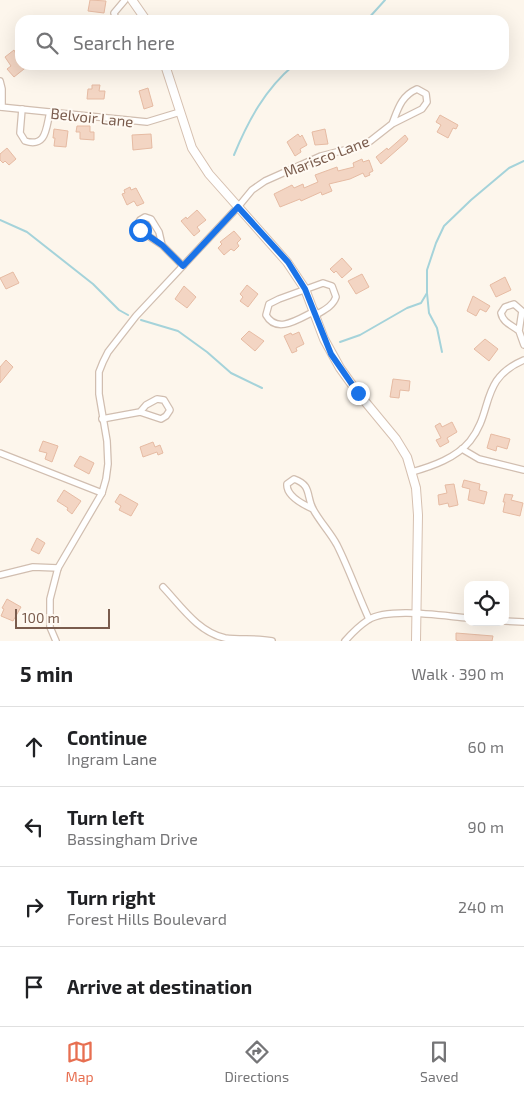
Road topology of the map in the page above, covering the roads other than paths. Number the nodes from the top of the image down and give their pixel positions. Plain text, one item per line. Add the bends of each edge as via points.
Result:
1 (125, 0) edge
2 (132, 0) edge
3 (115, 15) edge
4 (142, 15) edge
5 (167, 70) edge
6 (0, 81) edge
7 (1, 107) edge
8 (22, 110) junction
9 (50, 112) junction
10 (180, 112) junction
11 (392, 124) junction
12 (238, 207) junction
13 (162, 245) junction
14 (183, 266) junction
15 (305, 289) junction
16 (315, 313) junction
17 (519, 331) junction
18 (524, 345) edge
19 (524, 360) edge
20 (140, 412) junction
21 (102, 419) junction
22 (462, 449) junction
23 (0, 453) edge
24 (524, 470) edge
25 (412, 472) junction
26 (102, 493) junction
27 (313, 509) junction
28 (58, 568) junction
29 (0, 575) edge
30 (163, 587) dead end
31 (417, 613) junction
32 (464, 618) edge
33 (369, 619) junction
34 (509, 621) edge
35 (524, 622) edge
36 (56, 641) edge
37 (272, 641) edge
38 (344, 641) edge
39 (416, 641) edge

1 - 3 street
2 - 4 main road
5 - 10 main road
6 - 7 street, Belvoir Lane
7 - 8 street, Belvoir Lane
8 - 9 street, Belvoir Lane
8 - 9 street via 20,133 25,142 30,143 45,136
9 - 10 street, Belvoir Lane via 147,122
10 - 12 main road via 192,148 209,174
11 - 11 street, Marisco Lane via 422,110 427,102 426,94 417,89 408,92 400,102
11 - 12 street, Marisco Lane via 369,142 321,156 266,181 252,190
12 - 14 street, Marisco Lane
12 - 15 main road via 288,262
13 - 13 street via 159,232 151,219 145,216 137,225
13 - 14 street
14 - 21 street, Marisco Lane via 136,316 108,352 99,372
15 - 16 main road
15 - 16 street via 323,283 332,286 335,292 332,305
15 - 16 street via 273,301 269,304 267,317 280,325
16 - 25 main road via 324,339 340,368 399,443
17 - 17 street via 522,311 514,304 509,305 501,313 502,317
17 - 18 street
19 - 22 street via 496,380 475,434
20 - 20 street via 161,419 170,410 164,400 158,399
20 - 21 street
21 - 26 street, Marisco Lane via 108,464
22 - 24 street via 479,459
22 - 25 street
23 - 26 street
25 - 31 main road via 418,514
26 - 28 street, Marisco Lane
27 - 27 street via 307,488 294,479 288,484 290,493
27 - 33 street via 337,546
28 - 29 street via 33,567
28 - 36 street, Marisco Lane via 50,598 50,626
30 - 37 street via 207,632 225,638
31 - 32 street
31 - 33 street
31 - 39 main road
33 - 38 street
34 - 35 street

